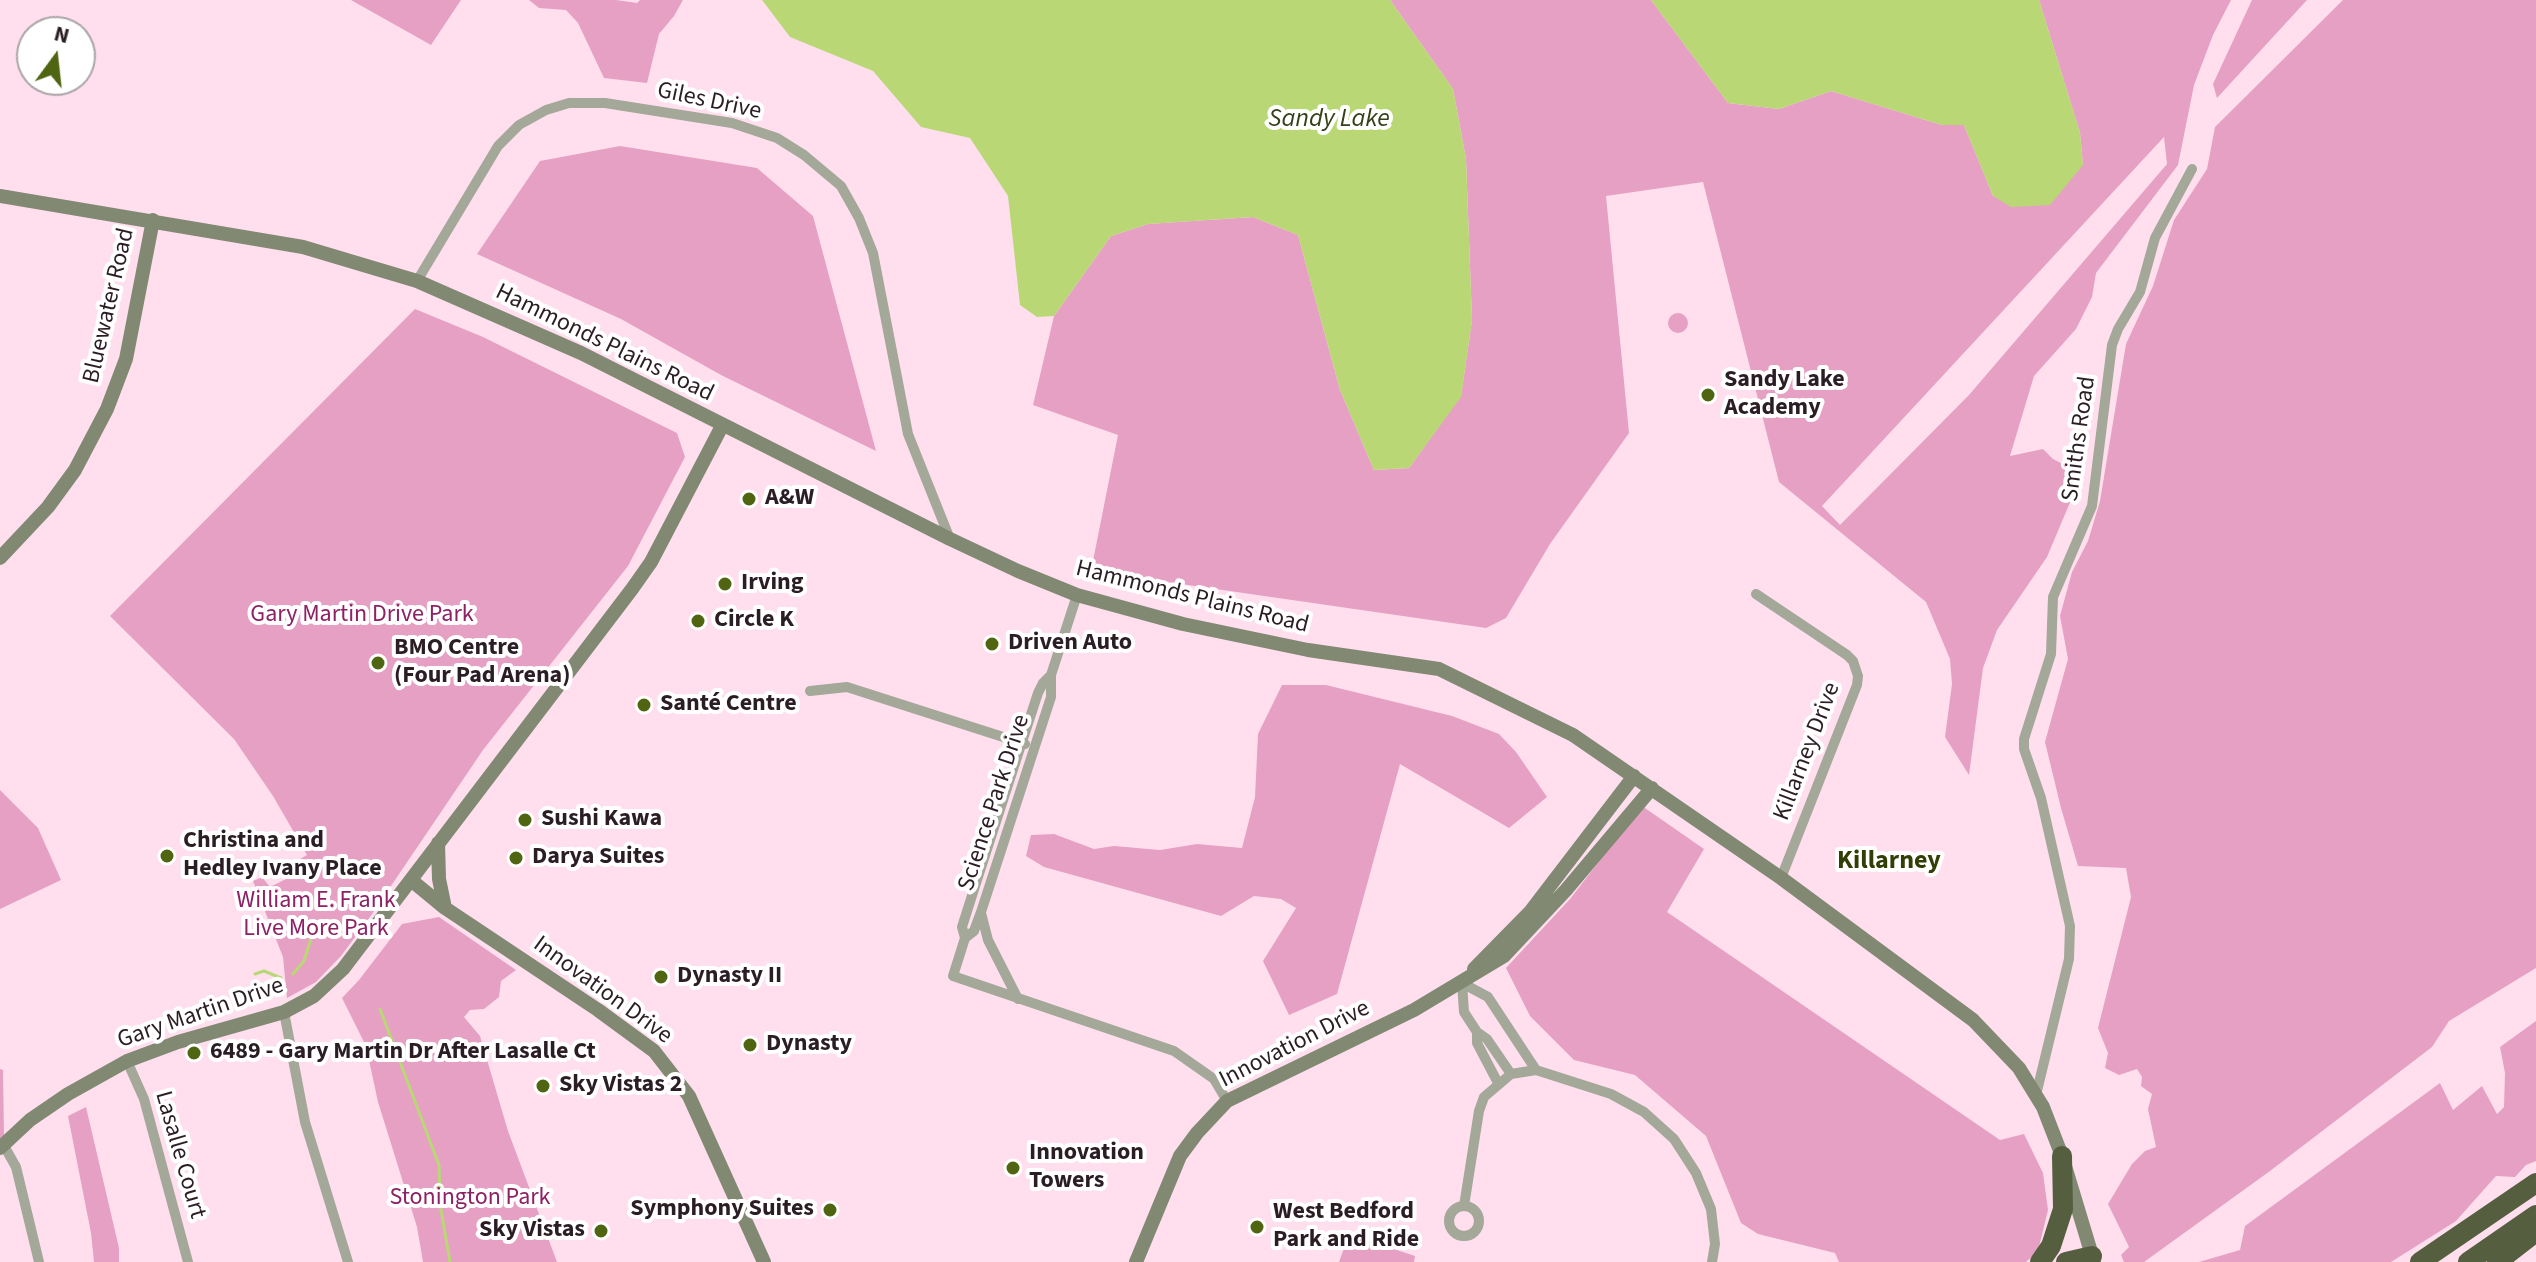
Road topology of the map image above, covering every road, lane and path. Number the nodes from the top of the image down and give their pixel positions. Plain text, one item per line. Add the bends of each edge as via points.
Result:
1 (2192, 169) dead end
2 (0, 196) edge
3 (153, 220) junction
4 (417, 281) junction
5 (722, 426) junction
6 (950, 539) junction
7 (0, 558) edge
8 (1756, 594) dead end
9 (1077, 595) junction
10 (1051, 675) junction
11 (810, 691) dead end
12 (1022, 743) junction
13 (1035, 747) junction
14 (1634, 776) junction
15 (1652, 788) junction
16 (438, 843) junction
17 (1781, 878) junction
18 (411, 880) junction
19 (445, 908) junction
20 (981, 912) junction
21 (965, 938) junction
22 (1462, 983) junction
23 (1018, 999) junction
24 (284, 1012) junction
25 (1477, 1032) junction
26 (127, 1061) junction
27 (1536, 1070) junction
28 (1511, 1074) junction
29 (1498, 1083) junction
30 (2036, 1095) junction
31 (1227, 1101) junction
32 (2, 1146) edge
33 (2062, 1156) junction
34 (2536, 1183) edge
35 (1464, 1206) dead end
36 (2536, 1215) edge
37 (2536, 1232) edge
38 (2091, 1260) edge
39 (39, 1262) edge
40 (188, 1262) edge
41 (348, 1262) edge
42 (764, 1262) edge
43 (1136, 1262) edge
44 (1712, 1262) edge
45 (2040, 1262) edge
46 (2066, 1262) edge
47 (2420, 1262) edge
48 (2468, 1262) edge
49 (2497, 1262) edge

1 - 30 street, Smiths Road via 2155,238 2140,292 2112,345 2092,506 2053,597 2051,654 2024,739 2070,926 2069,959
2 - 3 street, Hammonds Plains Road
3 - 4 street, Hammonds Plains Road via 303,247
3 - 7 street, Bluewater Road via 126,359 107,409 75,470
4 - 5 street, Hammonds Plains Road via 581,353
4 - 6 street, Giles Drive via 498,146 519,125 546,110 569,103 605,103 732,123 777,138 841,186 859,218 873,253 908,434
5 - 6 street, Hammonds Plains Road
5 - 16 street, Gary Martin Drive via 651,562
6 - 9 street, Hammonds Plains Road
8 - 17 street, Killarney Drive via 1847,655 1858,676
9 - 10 street, Science Park Drive
9 - 14 street, Hammonds Plains Road via 1308,650 1439,669 1573,735
10 - 12 street, Science Park Drive via 1038,693
10 - 13 street, Science Park Drive via 1051,697
11 - 12 street via 847,687
12 - 13 street
12 - 21 street, Science Park Drive via 962,927
13 - 20 street, Science Park Drive
14 - 15 street, Hammonds Plains Road
14 - 22 street, Innovation Drive via 1530,912
15 - 17 street, Hammonds Plains Road
15 - 22 street, Innovation Drive via 1533,927 1504,956
16 - 18 street, Gary Martin Drive
16 - 19 street
17 - 30 street, Hammonds Plains Road via 1973,1020 2019,1068
18 - 19 street, Innovation Drive
18 - 24 street, Gary Martin Drive via 343,969 314,996
19 - 42 street, Innovation Drive via 654,1051 689,1096
20 - 21 street, Science Park Drive
20 - 23 street via 988,940
21 - 23 street, Science Park Drive via 953,976
22 - 25 street via 1464,1012
22 - 27 street via 1488,997
22 - 31 street, Innovation Drive
23 - 31 street via 1174,1051 1214,1079
24 - 26 street, Gary Martin Drive
24 - 41 street via 305,1122
25 - 28 street
25 - 29 street via 1477,1043
26 - 32 street, Gary Martin Drive via 68,1094
26 - 40 street, Lasalle Court via 144,1099
27 - 28 street
27 - 44 street via 1611,1094 1644,1112 1674,1139 1711,1209
28 - 29 street
29 - 35 street via 1479,1111
30 - 33 street, Hammonds Plains Road
31 - 43 street, Innovation Drive via 1180,1156
32 - 39 street via 16,1167
33 - 38 street, Hammonds Plains Road
33 - 45 highway via 2063,1209
34 - 47 highway
36 - 48 highway
37 - 49 highway
38 - 46 highway

